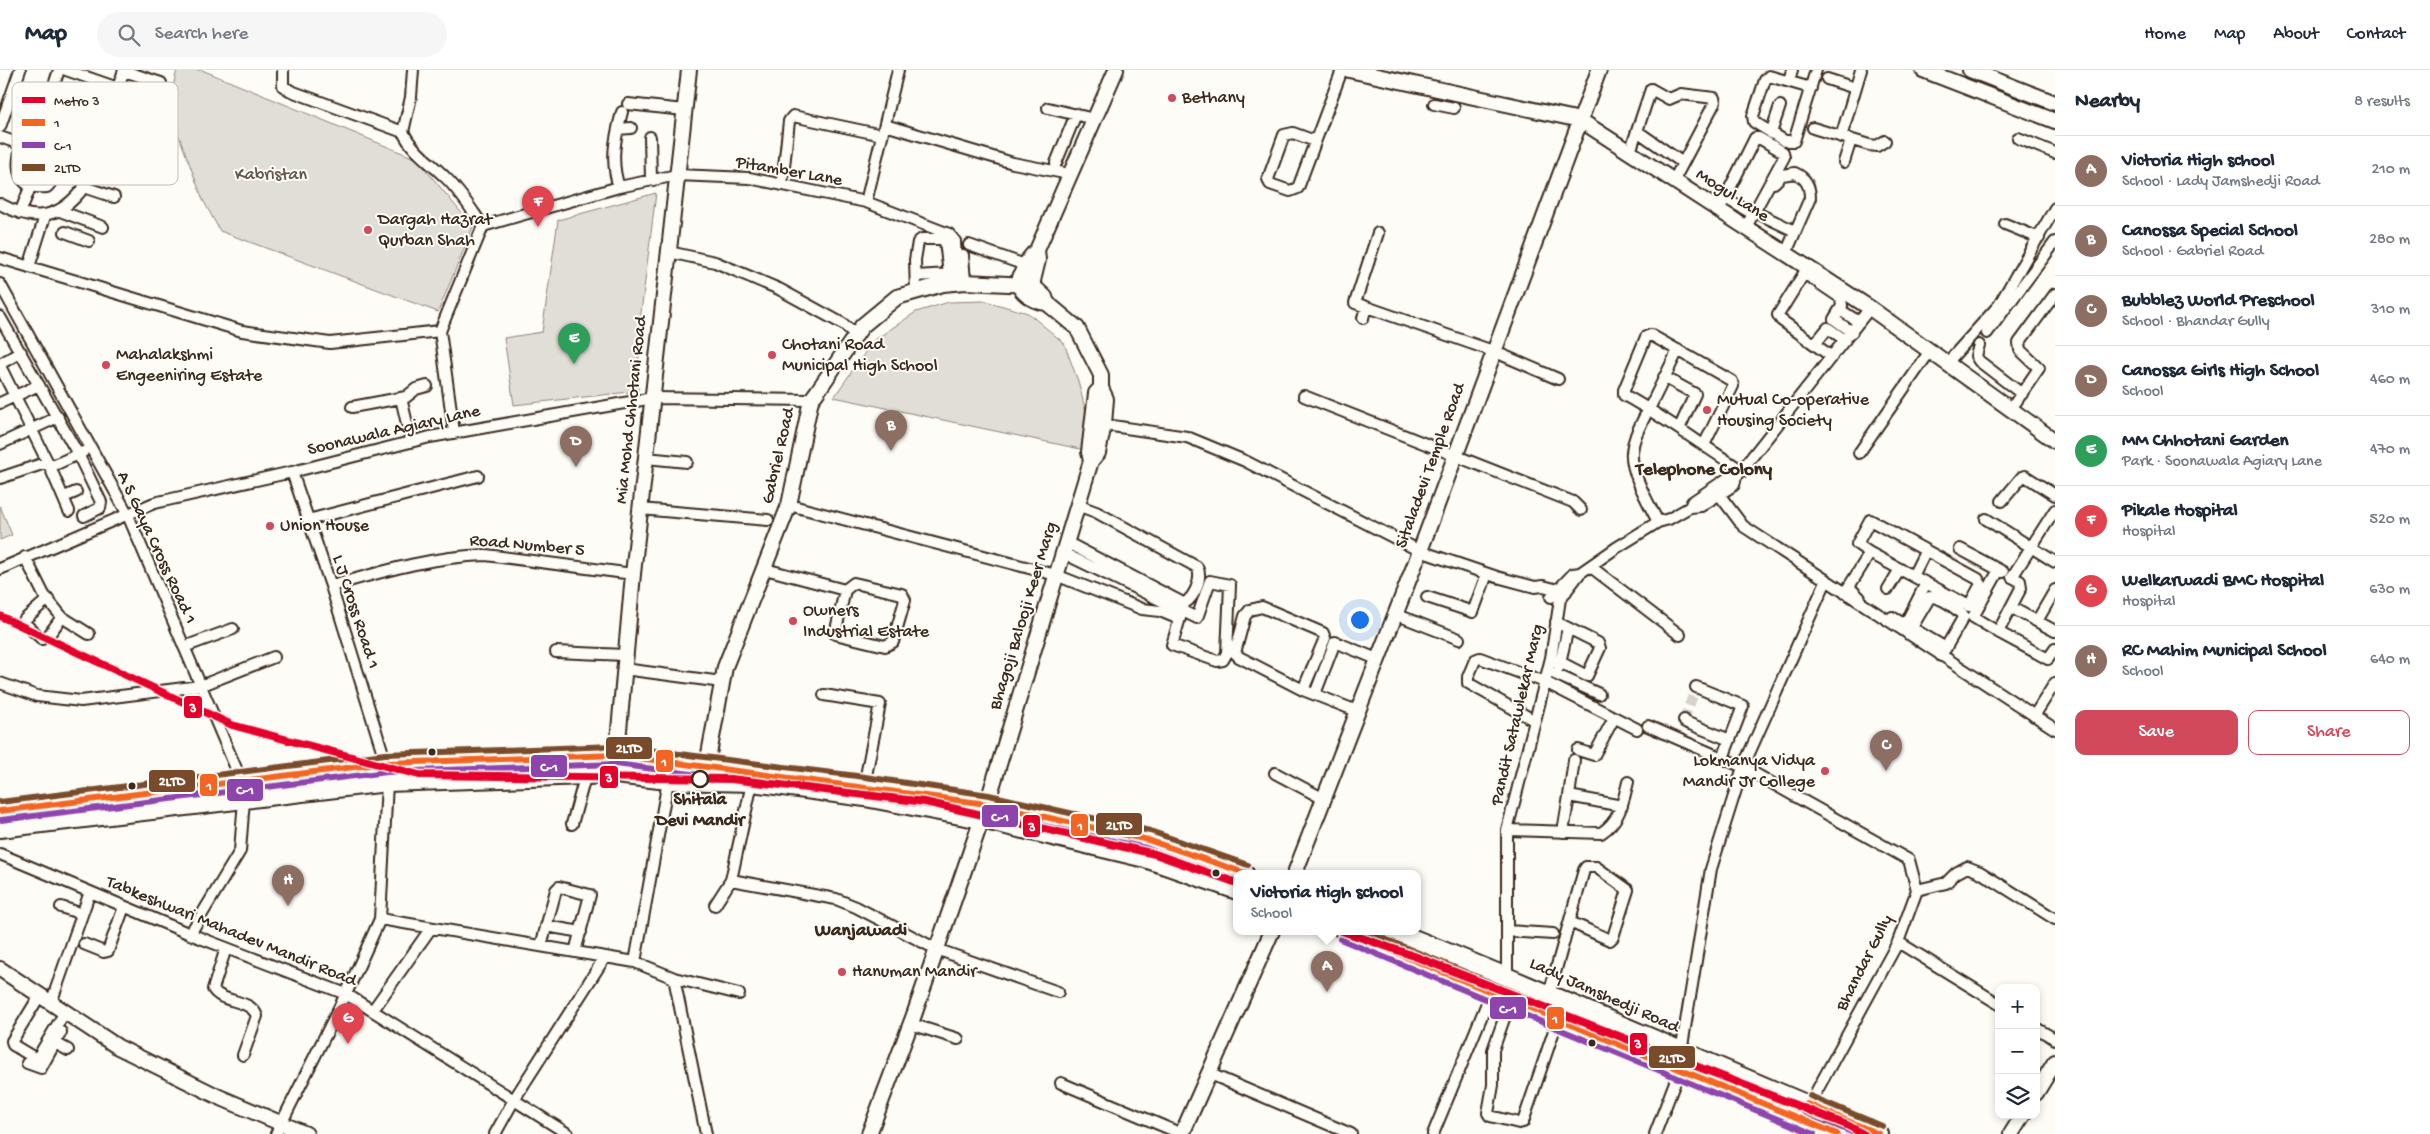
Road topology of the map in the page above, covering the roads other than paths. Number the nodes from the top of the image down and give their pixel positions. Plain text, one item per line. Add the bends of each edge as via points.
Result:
1 (20, 70) edge
2 (59, 70) edge
3 (66, 70) edge
4 (283, 70) edge
5 (413, 70) edge
6 (689, 70) edge
7 (898, 70) edge
8 (1116, 70) edge
9 (1342, 70) edge
10 (1349, 70) edge
11 (1599, 70) edge
12 (1792, 70) edge
13 (1816, 70) edge
14 (1861, 70) edge
15 (1923, 70) edge
16 (1970, 70) edge
17 (124, 71) edge
18 (1770, 73) edge
19 (1827, 79) dead end
20 (1789, 81) junction
21 (16, 82) edge
22 (55, 82) edge
23 (101, 82) edge
24 (158, 82) edge
25 (2007, 84) junction
26 (1810, 88) junction
27 (1856, 88) junction
28 (12, 94) edge
29 (2001, 100) junction
30 (2055, 103) edge
31 (1434, 104) dead end
32 (1780, 106) dead end
33 (1048, 108) dead end
34 (1454, 108) dead end
35 (684, 110) junction
36 (1076, 114) junction
37 (1094, 119) junction
38 (1580, 120) junction
39 (2055, 121) edge
40 (885, 125) junction
41 (0, 127) edge
42 (631, 128) dead end
43 (1813, 128) dead end
44 (618, 129) junction
45 (1637, 131) junction
46 (403, 132) junction
47 (1771, 133) junction
48 (882, 136) junction
49 (1841, 136) junction
50 (0, 137) edge
51 (650, 137) dead end
52 (2018, 138) dead end
53 (1852, 140) junction
54 (12, 141) edge
55 (1315, 141) junction
56 (1884, 141) dead end
57 (1630, 152) junction
58 (2055, 153) edge
59 (1844, 162) dead end
60 (1056, 163) dead end
61 (1683, 163) junction
62 (677, 174) junction
63 (1069, 174) junction
64 (651, 180) junction
65 (1674, 180) junction
66 (31, 185) joint
67 (50, 185) edge
68 (782, 185) junction
69 (84, 187) joint
70 (619, 187) junction
71 (114, 197) dead end
72 (866, 202) junction
73 (0, 204) edge
74 (1722, 204) junction
75 (2055, 208) edge
76 (60, 211) junction
77 (20, 213) junction
78 (1756, 214) junction
79 (45, 216) junction
80 (85, 220) junction
81 (2005, 224) dead end
82 (483, 226) junction
83 (103, 227) dead end
84 (1749, 229) junction
85 (1795, 231) junction
86 (65, 232) dead end
87 (1378, 234) dead end
88 (2041, 235) junction
89 (2055, 241) edge
90 (969, 245) dead end
91 (1037, 250) junction
92 (668, 252) junction
93 (1786, 252) junction
94 (963, 255) dead end
95 (0, 258) edge
96 (1025, 265) junction
97 (29, 267) junction
98 (1806, 270) junction
99 (916, 276) junction
100 (955, 280) junction
101 (1822, 281) junction
102 (0, 284) edge
103 (1028, 286) junction
104 (916, 292) junction
105 (2055, 294) edge
106 (1366, 307) junction
107 (1870, 308) junction
108 (1840, 310) junction
109 (0, 317) edge
110 (1363, 318) dead end
111 (1859, 322) junction
112 (440, 331) junction
113 (1988, 333) dead end
114 (856, 335) junction
115 (1848, 336) junction
116 (1815, 344) junction
117 (1979, 346) dead end
118 (1493, 350) junction
119 (1678, 350) junction
120 (1930, 350) junction
121 (21, 352) junction
122 (1832, 357) junction
123 (1947, 363) junction
124 (0, 365) edge
125 (1664, 377) junction
126 (1558, 379) dead end
127 (39, 385) junction
128 (426, 386) dead end
129 (2022, 394) junction
130 (1304, 396) dead end
131 (16, 397) junction
132 (401, 398) junction
133 (652, 398) junction
134 (811, 400) junction
135 (0, 404) edge
136 (352, 407) dead end
137 (2011, 409) junction
138 (1647, 412) junction
139 (58, 417) junction
140 (1099, 424) junction
141 (1679, 428) junction
142 (33, 429) junction
143 (454, 432) junction
144 (411, 441) junction
145 (2055, 441) edge
146 (0, 444) edge
147 (1704, 446) junction
148 (90, 448) junction
149 (78, 454) junction
150 (1859, 454) dead end
151 (1454, 456) junction
152 (646, 458) junction
153 (687, 462) dead end
154 (49, 465) junction
155 (292, 472) junction
156 (1739, 474) junction
157 (478, 476) dead end
158 (0, 478) edge
159 (76, 492) dead end
160 (1717, 492) junction
161 (2055, 495) edge
162 (64, 498) junction
163 (2002, 501) dead end
164 (1077, 505) junction
165 (789, 506) junction
166 (640, 509) junction
167 (1581, 510) dead end
168 (2055, 510) edge
169 (69, 511) dead end
170 (126, 514) junction
171 (84, 516) dead end
172 (1986, 519) dead end
173 (308, 520) junction
174 (768, 520) dead end
175 (1658, 522) junction
176 (1065, 547) junction
177 (2031, 547) junction
178 (1960, 549) dead end
179 (1926, 550) junction
180 (1420, 551) junction
181 (1870, 552) junction
182 (25, 557) junction
183 (2055, 562) edge
184 (1591, 567) junction
185 (0, 569) edge
186 (765, 569) junction
187 (1900, 569) junction
188 (1999, 570) junction
189 (633, 574) junction
190 (1487, 574) junction
191 (1056, 576) junction
192 (1913, 576) junction
193 (2012, 577) junction
194 (1826, 580) junction
195 (1926, 583) junction
196 (331, 586) junction
197 (1888, 589) dead end
198 (846, 590) junction
199 (1847, 590) junction
200 (2055, 590) edge
201 (1559, 594) junction
202 (1427, 596) dead end
203 (48, 599) junction
204 (1161, 607) junction
205 (2012, 608) junction
206 (1395, 614) junction
207 (1180, 615) junction
208 (62, 617) junction
209 (2037, 621) junction
210 (1556, 622) junction
211 (1568, 628) junction
212 (233, 629) dead end
213 (1910, 631) junction
214 (2055, 631) edge
215 (1998, 632) junction
216 (89, 634) dead end
217 (1680, 635) dead end
218 (1459, 638) dead end
219 (184, 647) junction
220 (2055, 649) edge
221 (556, 652) dead end
222 (1944, 652) junction
223 (274, 657) dead end
224 (1377, 660) junction
225 (625, 662) junction
226 (1560, 662) junction
227 (1553, 673) junction
228 (722, 682) junction
229 (1545, 682) junction
230 (0, 683) edge
231 (2055, 683) edge
232 (200, 686) junction
233 (1696, 688) dead end
234 (1303, 690) junction
235 (1315, 694) junction
236 (1599, 694) dead end
237 (824, 696) dead end
238 (1357, 711) junction
239 (2034, 716) junction
240 (1614, 718) junction
241 (1684, 720) dead end
242 (1535, 721) junction
243 (1648, 726) dead end
244 (1637, 729) dead end
245 (2055, 729) edge
246 (1730, 740) junction
247 (616, 755) junction
248 (1723, 758) junction
249 (386, 763) junction
250 (706, 765) junction
251 (1743, 768) junction
252 (1275, 773) dead end
253 (586, 774) junction
254 (615, 775) junction
255 (241, 780) junction
256 (668, 781) junction
257 (1628, 782) dead end
258 (387, 783) junction
259 (752, 783) junction
260 (864, 786) junction
261 (1569, 796) junction
262 (1324, 799) junction
263 (244, 800) junction
264 (988, 804) junction
265 (1622, 806) junction
266 (0, 811) edge
267 (981, 820) junction
268 (572, 824) dead end
269 (0, 828) edge
270 (1507, 830) junction
271 (1563, 832) junction
272 (0, 854) edge
273 (1237, 870) edge
274 (1296, 870) edge
275 (732, 880) junction
276 (1233, 889) edge
277 (1917, 890) junction
278 (90, 892) junction
279 (715, 905) dead end
280 (61, 907) dead end
281 (124, 907) junction
282 (82, 914) junction
283 (380, 919) junction
284 (2055, 919) edge
285 (1570, 922) junction
286 (546, 926) junction
287 (431, 928) junction
288 (1507, 931) junction
289 (581, 932) junction
290 (190, 934) junction
291 (1553, 934) dead end
292 (1270, 935) edge
293 (1353, 935) edge
294 (1406, 935) edge
295 (1898, 942) junction
296 (84, 944) dead end
297 (541, 946) junction
298 (226, 948) junction
299 (936, 949) junction
300 (575, 952) junction
301 (605, 957) junction
302 (634, 962) junction
303 (0, 969) edge
304 (1507, 975) junction
305 (674, 978) junction
306 (1492, 991) junction
307 (1058, 992) dead end
308 (346, 994) junction
309 (739, 994) dead end
310 (1549, 994) junction
311 (45, 999) junction
312 (1512, 999) junction
313 (1995, 1002) edge
314 (373, 1010) junction
315 (68, 1014) junction
316 (1558, 1019) junction
317 (911, 1024) junction
318 (2038, 1029) edge
319 (958, 1039) dead end
320 (2055, 1039) edge
321 (55, 1043) junction
322 (68, 1050) dead end
323 (1681, 1052) junction
324 (243, 1055) dead end
325 (2055, 1062) edge
326 (27, 1063) dead end
327 (1680, 1069) junction
328 (1208, 1073) junction
329 (1060, 1083) dead end
330 (2040, 1086) edge
331 (515, 1098) junction
332 (1809, 1105) junction
333 (2020, 1119) edge
334 (279, 1130) edge
335 (306, 1134) edge
336 (495, 1134) edge
337 (568, 1134) edge
338 (706, 1134) edge
339 (869, 1134) edge
340 (1182, 1134) edge
341 (1351, 1134) edge
342 (1433, 1134) edge
343 (1655, 1134) edge
344 (1837, 1134) edge
345 (1879, 1134) edge
346 (2011, 1134) edge

1 - 21 street
2 - 22 street
3 - 23 street
4 - 46 street via 283,86 292,91
5 - 46 street
6 - 35 street, Mia Mohd Chhotani Road
7 - 40 street
8 - 37 street
9 - 55 street
10 - 38 street, Mogul Lane
11 - 38 street, Sitaladevi Temple Road
12 - 20 street
13 - 26 street
14 - 27 street
15 - 29 street
16 - 25 street
17 - 24 street
18 - 20 street
18 - 47 street via 1753,119
19 - 27 street
20 - 26 street
25 - 29 street
25 - 30 street
26 - 47 street via 1794,141 1785,141
27 - 49 street
28 - 41 street
29 - 39 street
31 - 34 street
32 - 47 street
33 - 36 street
35 - 44 street via 625,108
35 - 62 street, Mia Mohd Chhotani Road
36 - 37 street
36 - 60 street
37 - 63 street
38 - 57 street, Mogul Lane
38 - 118 street, Sitaladevi Temple Road
40 - 48 street
40 - 63 street via 1013,162
42 - 44 street
43 - 49 street
44 - 70 street via 613,165
45 - 57 street
45 - 61 street
45 - 61 street via 1651,88 1666,99 1681,94 1714,98
46 - 82 street via 419,154 461,193
48 - 68 street via 793,116 789,121
48 - 72 street
49 - 53 street
50 - 54 street
51 - 64 street
52 - 58 street
53 - 56 street via 1873,146
53 - 59 street
55 - 55 street via 1298,188 1290,192 1270,184 1268,179 1284,135 1293,133
57 - 65 street, Mogul Lane
61 - 65 street
62 - 64 street, Pitamber Lane
62 - 68 street, Pitamber Lane via 748,178
62 - 92 street, Mia Mohd Chhotani Road
63 - 91 street
64 - 70 street, Pitamber Lane
65 - 74 street, Mogul Lane
66 - 67 street
66 - 77 street
68 - 72 street, Pitamber Lane
69 - 71 street
69 - 76 street via 74,201
70 - 82 street, Pitamber Lane
72 - 100 street, Pitamber Lane via 952,236
73 - 77 street
74 - 78 street
74 - 78 street via 1755,138 1760,138 1784,154
74 - 84 street, Mogul Lane
75 - 88 street
76 - 79 street
76 - 80 street
77 - 79 street
78 - 84 street
78 - 85 street
78 - 85 street via 1772,185 1782,175 1802,176 1807,181 1810,198
79 - 97 street
80 - 83 street
80 - 86 street via 84,239
81 - 88 street
82 - 112 street
84 - 93 street, Mogul Lane
85 - 93 street
87 - 106 street via 1355,303
88 - 89 street
88 - 123 street via 1999,305
89 - 113 street
90 - 96 street
91 - 96 street
91 - 103 street via 1038,260
92 - 114 street via 715,262 778,289 843,324
92 - 133 street, Mia Mohd Chhotani Road
93 - 98 street, Mogul Lane
94 - 100 street
95 - 97 street
96 - 103 street
97 - 112 street via 242,331 330,344
98 - 101 street, Mogul Lane
98 - 116 street via 1778,315
99 - 100 street
99 - 100 street via 918,244 922,239 943,239
99 - 104 street
100 - 103 street, Gabriel Road
100 - 104 street, Gabriel Road
101 - 107 street, Mogul Lane
101 - 108 street via 1841,298
102 - 148 street, A S Gaya Cross Road 1
103 - 140 street via 1023,292 1036,302 1047,303 1077,328 1101,375 1101,388 1106,399
104 - 114 street, Gabriel Road via 897,297 862,326
105 - 129 street via 2019,343 2020,350 2039,368
106 - 110 street
106 - 118 street via 1399,322
107 - 111 street
107 - 120 street, Mogul Lane
108 - 111 street
108 - 115 street via 1834,319
109 - 121 street
111 - 115 street
112 - 143 street
114 - 134 street, Gabriel Road
115 - 116 street via 1828,328
115 - 122 street
116 - 122 street
117 - 129 street via 1976,356 1979,361
118 - 126 street
118 - 151 street, Sitaladevi Temple Road
119 - 125 street
119 - 138 street via 1651,335 1646,337 1624,395
119 - 147 street via 1732,381 1733,386
120 - 123 street, Mogul Lane
120 - 150 street
121 - 124 street
121 - 127 street
122 - 156 street
123 - 137 street, Mogul Lane
124 - 131 street
125 - 138 street
125 - 141 street via 1695,394
127 - 131 street
127 - 139 street
128 - 132 street
129 - 137 street
130 - 151 street
131 - 135 street
131 - 142 street
132 - 136 street
132 - 144 street
133 - 134 street, Soonawala Agiary Lane
133 - 143 street, Soonawala Agiary Lane
133 - 152 street, Mia Mohd Chhotani Road
134 - 165 street, Gabriel Road
137 - 145 street, Mogul Lane
138 - 141 street
138 - 175 street via 1631,455 1642,490
139 - 142 street
139 - 149 street
140 - 164 street, Bhagoji Balooji Keer Marg via 1098,453 1091,461
140 - 180 street via 1187,438 1245,460
141 - 147 street
142 - 146 street
142 - 154 street
143 - 144 street, Soonawala Agiary Lane
144 - 155 street, Soonawala Agiary Lane
147 - 156 street
148 - 149 street
148 - 170 street, A S Gaya Cross Road 1
149 - 154 street
149 - 171 street via 102,504
151 - 167 street via 1573,502
151 - 180 street, Sitaladevi Temple Road
152 - 153 street
152 - 166 street, Mia Mohd Chhotani Road
154 - 158 street
154 - 162 street
155 - 170 street, Soonawala Agiary Lane via 154,503
155 - 173 street, L J Cross Road 1
156 - 160 street via 1734,485
157 - 173 street
159 - 162 street
160 - 175 street via 1701,506 1690,507
160 - 194 street via 1743,526
161 - 163 street via 2026,476
162 - 169 street
164 - 176 street, Bhagoji Balooji Keer Marg
164 - 176 street via 1096,512 1197,567 1200,579 1185,603
165 - 186 street, Gabriel Road
165 - 191 street
166 - 174 street
166 - 189 street, Mia Mohd Chhotani Road
168 - 177 street
170 - 182 street, Soonawala Agiary Lane
170 - 219 street, A S Gaya Cross Road 1
172 - 177 street
173 - 196 street, L J Cross Road 1
175 - 184 street
176 - 191 street, Bhagoji Balooji Keer Marg
176 - 204 street
177 - 183 street
177 - 193 street
178 - 188 street
179 - 181 street via 1870,520 1857,544
179 - 192 street
179 - 195 street via 1978,579 1981,584 1967,606
180 - 190 street
180 - 206 street, Sitaladevi Temple Road
181 - 187 street
181 - 199 street
182 - 185 street, Soonawala Agiary Lane
182 - 203 street
184 - 201 street via 1580,574 1573,574
184 - 217 street
186 - 198 street
186 - 228 street, Gabriel Road via 724,667
187 - 192 street
187 - 197 street
188 - 193 street
188 - 215 street via 1974,617
189 - 196 street, Road Number 5 via 486,555 458,556
189 - 225 street, Mia Mohd Chhotani Road
190 - 201 street via 1535,588 1542,594
190 - 202 street via 1473,612
191 - 204 street via 1142,609
191 - 264 street, Bhagoji Balooji Keer Marg
192 - 195 street
193 - 205 street via 2022,584
194 - 199 street
194 - 251 street
195 - 199 street via 1907,621 1902,623
196 - 249 street, L J Cross Road 1
198 - 198 street via 854,583 902,594 905,600 893,642 885,646 835,634
199 - 213 street
200 - 209 street
201 - 210 street, Pandit Satawlekar Marg
203 - 208 street
203 - 208 street via 24,620 24,624 42,639
204 - 207 street
205 - 209 street
205 - 215 street
206 - 218 street
206 - 224 street, Sitaladevi Temple Road
207 - 207 street via 1172,645 1217,661 1223,660 1227,653 1230,585 1210,581 1197,618
208 - 216 street
209 - 214 street
210 - 211 street
210 - 227 street, Pandit Satawlekar Marg
211 - 226 street
211 - 226 street via 1598,643 1600,651 1587,676
212 - 219 street
213 - 222 street
213 - 222 street via 1930,597 1953,606 1964,616
215 - 220 street via 2046,659 2050,659
219 - 232 street, A S Gaya Cross Road 1
221 - 225 street
222 - 239 street
223 - 232 street
224 - 235 street via 1335,642
224 - 238 street, Sitaladevi Temple Road
225 - 228 street
225 - 247 street, Mia Mohd Chhotani Road
226 - 227 street
227 - 229 street, Pandit Satawlekar Marg
227 - 236 street
228 - 250 street, Gabriel Road
229 - 240 street
229 - 242 street, Pandit Satawlekar Marg
229 - 242 street via 1480,658 1473,664 1468,678 1470,686
230 - 232 street via 37,696 81,702
231 - 239 street
232 - 255 street, A S Gaya Cross Road 1
233 - 246 street via 1743,706
234 - 234 street via 1235,653 1245,616 1250,610 1262,607 1323,633 1326,638
234 - 235 street
235 - 238 street
237 - 260 street via 880,704
238 - 262 street, Sitaladevi Temple Road
239 - 245 street
240 - 244 street
240 - 261 street via 1594,756 1576,755
241 - 246 street
242 - 270 street, Pandit Satawlekar Marg
243 - 248 street
246 - 248 street
247 - 249 main road
247 - 250 main road
247 - 254 street, Mia Mohd Chhotani Road
248 - 251 street
249 - 255 main road
250 - 260 main road
251 - 277 street via 1909,860
251 - 323 street via 1711,869
252 - 262 street
253 - 254 main road
253 - 258 main road
253 - 268 street
254 - 256 main road
255 - 266 main road
256 - 259 main road
256 - 302 street
257 - 265 street
258 - 263 main road
258 - 283 street
259 - 267 main road via 865,798
259 - 275 street
260 - 264 main road
261 - 265 street
261 - 271 street
262 - 274 street, Sitaladevi Temple Road
263 - 269 main road
263 - 290 street via 240,851
264 - 267 street, Bhagoji Balooji Keer Marg
264 - 273 main road via 1148,840
265 - 271 street via 1609,828 1601,832
267 - 276 main road via 1144,859
267 - 299 street, Bhagoji Balooji Keer Marg
270 - 271 street
270 - 288 street, Pandit Satawlekar Marg
272 - 278 street, Tabkeshwari Mahadev Mandir Road
275 - 279 street
275 - 299 street via 836,899
277 - 284 street via 1946,883 1967,866
277 - 295 street, Bhandar Gully
278 - 281 street, Tabkeshwari Mahadev Mandir Road
278 - 282 street
280 - 282 street
281 - 290 street, Tabkeshwari Mahadev Mandir Road
281 - 296 street via 108,951
282 - 311 street
283 - 287 street
283 - 308 street
285 - 285 street via 1586,867 1596,867 1628,890 1610,940
285 - 310 street
286 - 289 street
286 - 289 street via 559,888 590,896
286 - 297 street
287 - 297 street
287 - 314 street
288 - 291 street
288 - 304 street, Pandit Satawlekar Marg
289 - 300 street
290 - 298 street, Tabkeshwari Mahadev Mandir Road
292 - 328 street
293 - 306 main road, Lady Jamshedji Road
294 - 304 main road, Lady Jamshedji Road
295 - 313 street
295 - 332 street, Bhandar Gully
297 - 300 street
298 - 308 street, Tabkeshwari Mahadev Mandir Road
298 - 324 street via 213,989 250,1007 257,1016
299 - 307 street
299 - 317 street, Bhagoji Balooji Keer Marg
300 - 301 street
301 - 302 street
301 - 331 street
302 - 305 street
303 - 311 street
304 - 310 main road, Lady Jamshedji Road
305 - 309 street
305 - 338 street
306 - 312 main road, Lady Jamshedji Road
306 - 342 street
308 - 314 street, Tabkeshwari Mahadev Mandir Road
308 - 334 street
310 - 323 main road, Lady Jamshedji Road
311 - 315 street
311 - 315 street via 12,1041 13,1045 38,1057
312 - 316 main road, Lady Jamshedji Road
312 - 316 street via 1493,1050 1490,1116 1519,1124 1523,1122
314 - 331 street, Tabkeshwari Mahadev Mandir Road
315 - 321 street
315 - 334 street via 118,1046
316 - 327 main road, Lady Jamshedji Road
317 - 319 street
317 - 339 street, Bhagoji Balooji Keer Marg
318 - 320 street
321 - 322 street
321 - 326 street via 40,1068
323 - 332 main road, Lady Jamshedji Road
325 - 330 street
327 - 343 street
327 - 344 main road, Lady Jamshedji Road
328 - 340 street
328 - 341 street
329 - 340 street
331 - 336 street
331 - 337 street, Tabkeshwari Mahadev Mandir Road
332 - 345 main road, Lady Jamshedji Road
333 - 346 street
334 - 335 street

